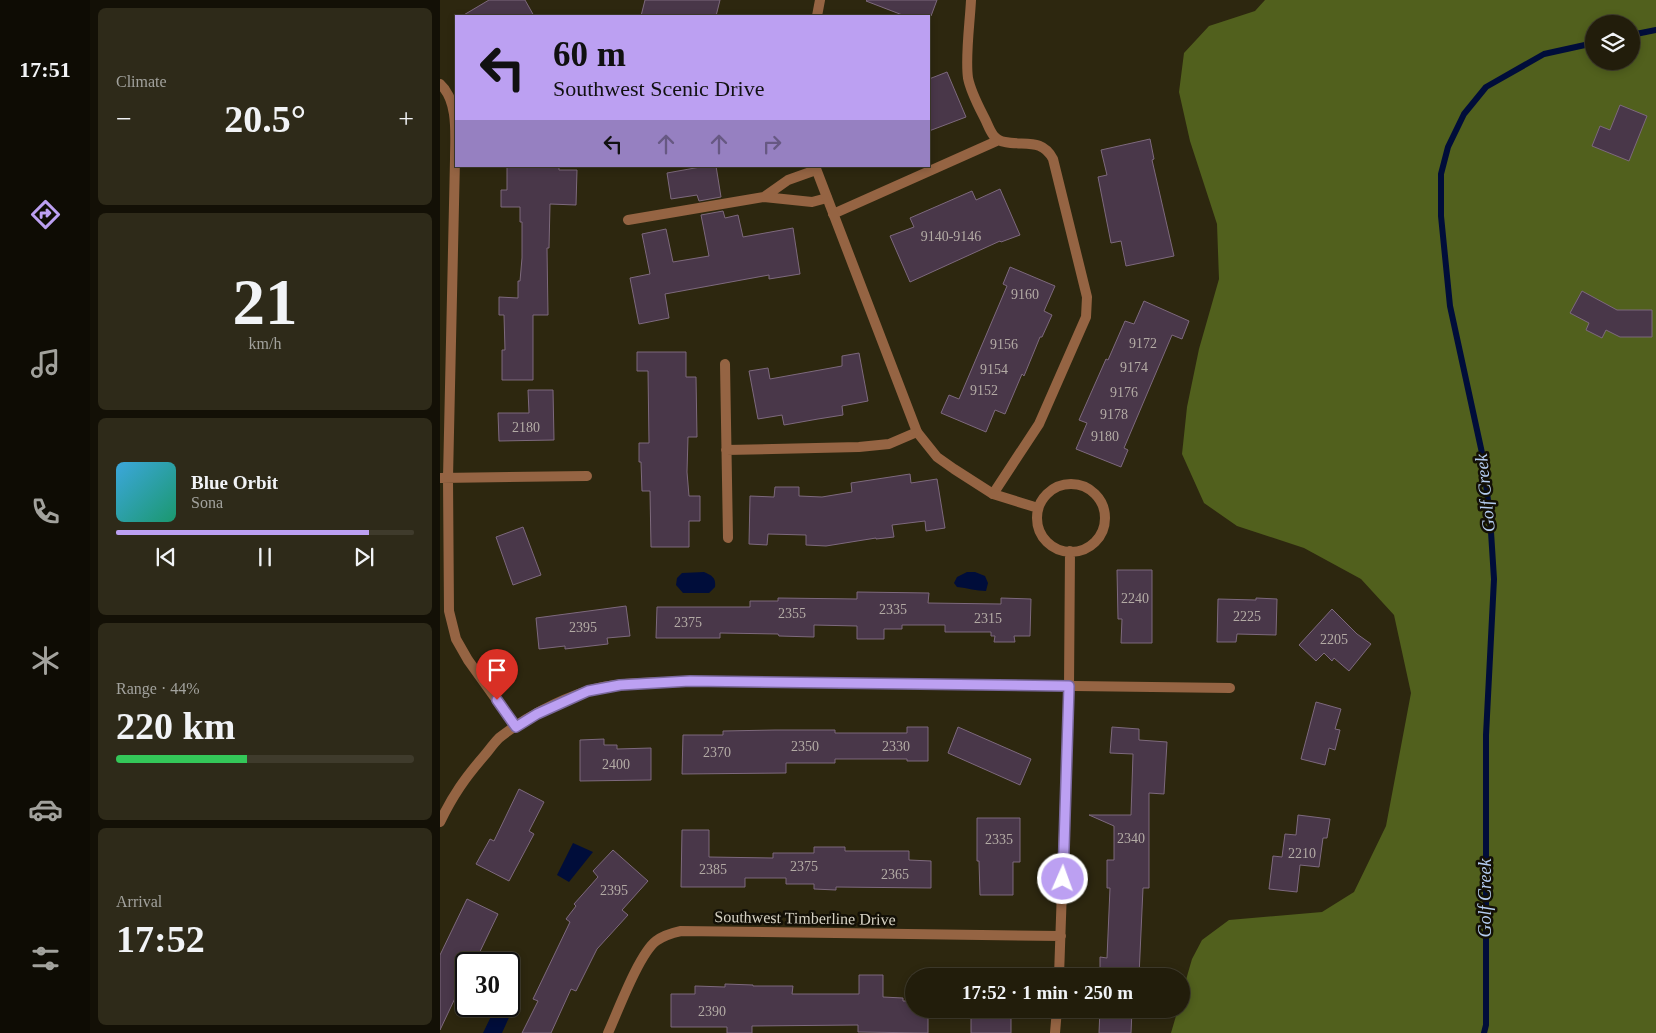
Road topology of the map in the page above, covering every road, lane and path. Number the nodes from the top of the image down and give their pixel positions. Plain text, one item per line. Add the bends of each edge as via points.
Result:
1 (820, 0) edge
2 (971, 0) edge
3 (817, 15) edge
4 (440, 84) edge
5 (999, 140) junction
6 (816, 168) edge
7 (764, 197) junction
8 (827, 198) junction
9 (833, 214) junction
10 (628, 220) dead end
11 (725, 364) dead end
12 (917, 432) junction
13 (726, 450) junction
14 (587, 476) dead end
15 (444, 478) edge
16 (993, 494) junction
17 (1038, 508) junction
18 (728, 538) dead end
19 (1070, 551) junction
20 (1069, 686) junction
21 (1230, 688) dead end
22 (516, 727) junction
23 (440, 822) edge
24 (1061, 936) junction
25 (1059, 968) edge
26 (1057, 1018) edge
27 (608, 1033) edge
28 (1056, 1033) edge

1 - 3 street
2 - 5 street via 968,78 990,130
4 - 15 street via 454,115 455,159
5 - 9 street
5 - 16 street via 1041,146 1053,159 1088,307 1039,424
6 - 7 street via 788,180
6 - 8 street
7 - 8 street via 812,202
7 - 10 street
8 - 9 street
9 - 12 street
11 - 13 street
12 - 13 street via 889,444 859,447
12 - 16 street via 938,458
13 - 18 street
14 - 15 street
15 - 22 street via 449,611 456,639
16 - 17 street
17 - 19 street via 1039,530 1045,540 1053,547
17 - 19 street via 1051,490 1061,485 1083,486 1100,500 1104,511 1101,533 1086,548
19 - 20 street
20 - 21 street
20 - 22 street via 690,681 620,685 588,691
20 - 24 street
22 - 23 street via 499,739 464,779
24 - 25 street
24 - 27 street, Southwest Timberline Drive via 674,932 655,942 644,954
26 - 28 street

